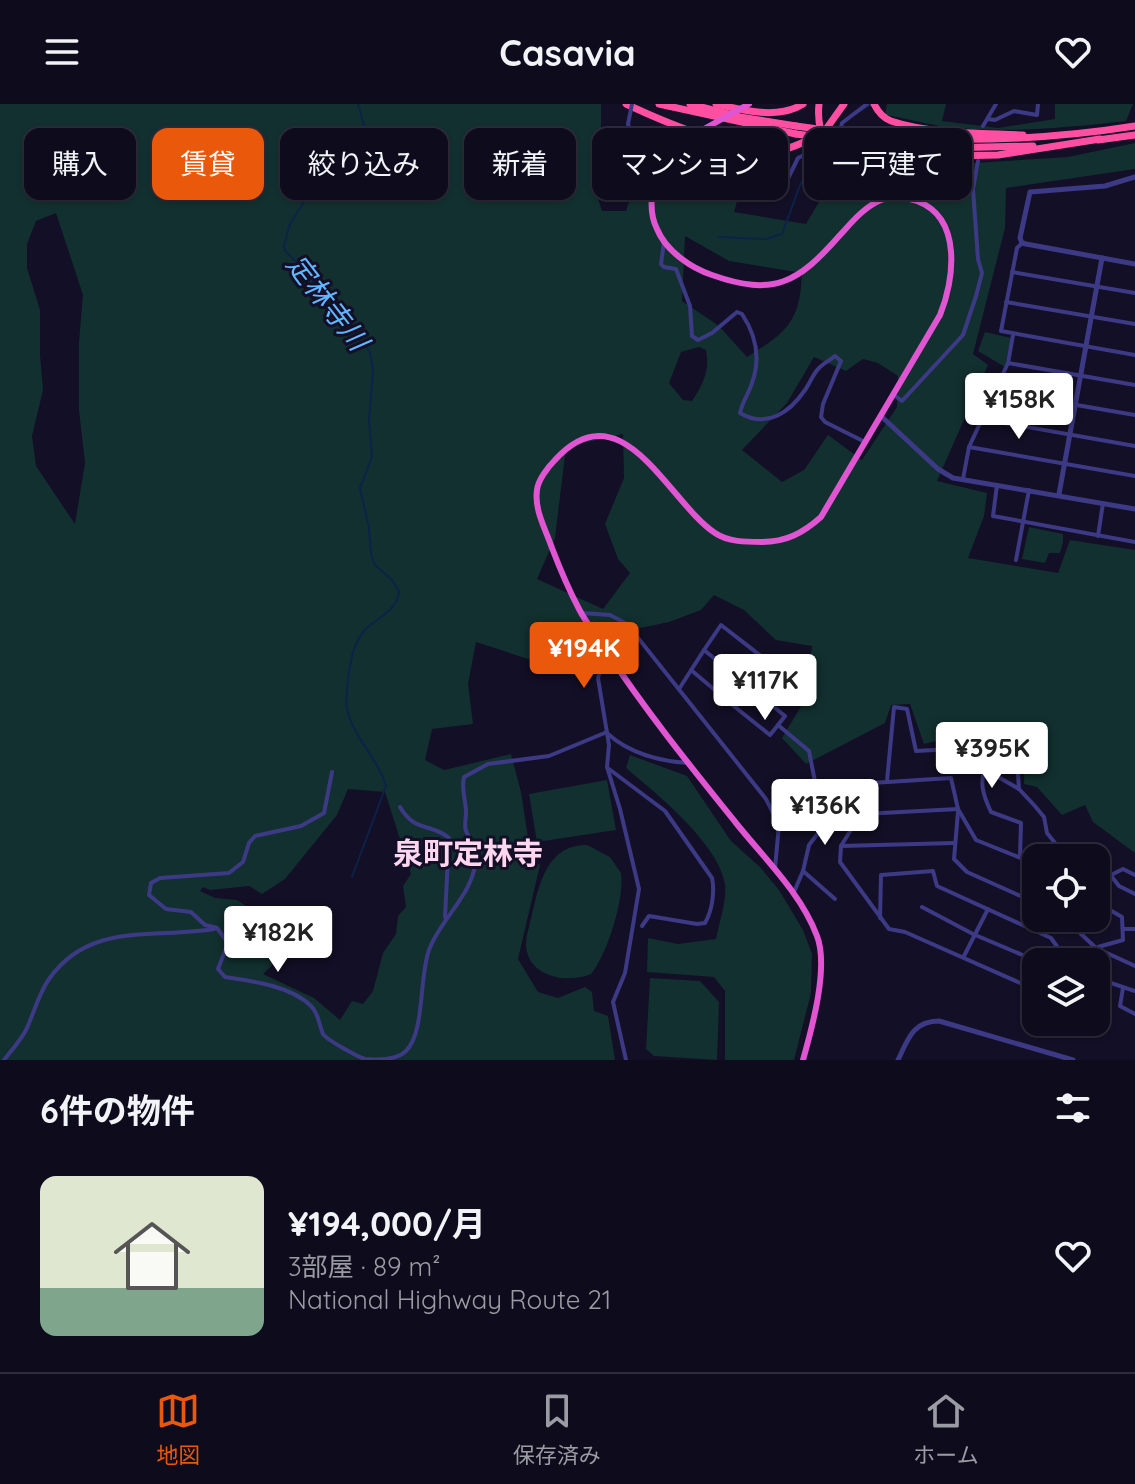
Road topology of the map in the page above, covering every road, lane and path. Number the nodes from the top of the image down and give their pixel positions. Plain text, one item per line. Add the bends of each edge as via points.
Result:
1 (629, 104) edge
2 (659, 104) edge
3 (690, 104) edge
4 (716, 104) edge
5 (749, 104) edge
6 (803, 104) edge
7 (819, 104) edge
8 (844, 104) edge
9 (867, 104) edge
10 (874, 104) edge
11 (996, 104) edge
12 (1038, 104) edge
13 (988, 119) junction
14 (983, 126) dead end
15 (1135, 126) edge
16 (630, 128) edge
17 (706, 128) edge
18 (841, 128) edge
19 (796, 130) junction
20 (804, 131) edge
21 (1135, 135) edge
22 (1068, 136) junction
23 (972, 139) edge
24 (1100, 139) junction
25 (972, 148) edge
26 (804, 155) edge
27 (978, 161) dead end
28 (1135, 177) edge
29 (788, 179) edge
30 (653, 200) edge
31 (664, 242) junction
32 (1022, 243) junction
33 (1102, 258) junction
34 (1135, 264) edge
35 (1012, 272) junction
36 (1097, 287) junction
37 (1135, 293) edge
38 (1006, 302) junction
39 (1091, 315) junction
40 (1135, 324) edge
41 (1014, 334) junction
42 (1086, 345) junction
43 (1135, 355) edge
44 (1008, 363) junction
45 (1081, 376) junction
46 (1135, 385) edge
47 (995, 391) junction
48 (894, 395) junction
49 (1076, 405) junction
50 (1135, 415) edge
51 (882, 417) junction
52 (982, 419) junction
53 (1070, 434) junction
54 (865, 442) junction
55 (1135, 446) edge
56 (969, 447) junction
57 (1065, 464) junction
58 (1135, 476) edge
59 (963, 479) junction
60 (997, 485) junction
61 (1029, 490) junction
62 (1059, 494) junction
63 (1103, 503) junction
64 (1135, 509) edge
65 (1024, 521) junction
66 (1098, 536) junction
67 (1135, 542) edge
68 (1016, 560) dead end
69 (580, 612) junction
70 (606, 650) junction
71 (704, 650) junction
72 (691, 670) junction
73 (750, 687) junction
74 (679, 689) junction
75 (735, 707) junction
76 (778, 725) junction
77 (607, 732) junction
78 (971, 748) junction
79 (690, 763) junction
80 (986, 765) junction
81 (607, 767) junction
82 (332, 772) dead end
83 (887, 781) junction
84 (1019, 789) junction
85 (400, 807) dead end
86 (958, 809) junction
87 (857, 815) junction
88 (825, 816) junction
89 (954, 843) junction
90 (1056, 844) edge
91 (841, 846) junction
92 (1020, 857) joint
93 (775, 870) junction
94 (803, 871) junction
95 (1135, 875) edge
96 (1110, 876) edge
97 (1110, 877) edge
98 (793, 894) junction
99 (1135, 894) edge
100 (1022, 897) edge
101 (835, 899) dead end
102 (922, 907) dead end
103 (988, 909) junction
104 (1110, 910) edge
105 (880, 919) junction
106 (445, 920) junction
107 (642, 926) dead end
108 (217, 928) junction
109 (1124, 929) junction
110 (1135, 929) edge
111 (1079, 932) edge
112 (973, 934) junction
113 (1058, 948) edge
114 (1096, 948) joint
115 (1110, 954) edge
116 (1022, 955) edge
117 (963, 957) junction
118 (1135, 964) edge
119 (1110, 983) edge
120 (1022, 985) edge
121 (1123, 988) junction
122 (1135, 991) edge
123 (1135, 1014) edge
124 (4, 1060) edge
125 (626, 1060) edge
126 (803, 1060) edge
127 (898, 1060) edge
128 (1073, 1060) edge

1 - 8 highway via 715,138 778,151 821,134
1 - 16 street, bridge
2 - 19 highway
3 - 19 highway
4 - 6 highway via 770,113
5 - 17 highway, bridge
7 - 24 highway via 818,122 827,144 858,158 998,155
9 - 18 street
10 - 22 highway via 889,121 927,128
11 - 13 street
12 - 13 street via 1037,115 1014,111
13 - 14 street
15 - 22 highway
19 - 20 highway, bridge
21 - 24 highway
22 - 23 highway
24 - 25 highway
26 - 29 street
27 - 48 street via 973,189 982,273 963,335 902,401
28 - 32 street via 1105,186 1030,192
30 - 31 highway via 656,228
31 - 48 highway via 708,274 742,286 761,286 790,280 879,201 909,198 923,204 949,241 950,284 940,315
31 - 54 street via 661,264 676,269 690,306 692,336 698,340 712,333 737,312 753,332 757,359 740,413 769,419 785,412 818,368 835,356 841,361 821,417
32 - 33 street
32 - 35 street
33 - 34 street
33 - 36 street
35 - 36 street
35 - 38 street
36 - 37 street
36 - 39 street
38 - 39 street
38 - 41 street via 1001,331
39 - 40 street
39 - 42 street
41 - 42 street
41 - 44 street
42 - 43 street
42 - 45 street
44 - 45 street
44 - 47 street
45 - 46 street
45 - 49 street
47 - 49 street
47 - 52 street
48 - 51 highway
49 - 50 street
49 - 53 street
51 - 54 highway
51 - 59 street via 938,469
52 - 53 street
52 - 56 street
53 - 55 street
53 - 57 street
54 - 69 highway via 812,525 791,538 752,542 717,535 630,445 591,437 578,442 546,472 537,487 537,503
56 - 57 street
56 - 59 street
57 - 58 street
57 - 62 street
59 - 60 street
60 - 61 street
60 - 65 street via 992,515
61 - 62 street
61 - 65 street
62 - 63 street
63 - 64 street
63 - 66 street
65 - 66 street
65 - 68 street
66 - 67 street
69 - 70 highway
69 - 74 street via 610,615 627,624
70 - 77 street via 598,678
70 - 79 highway
71 - 72 street
71 - 73 street
71 - 73 street via 721,625 770,663
72 - 74 street
72 - 75 street
73 - 75 street
73 - 76 street via 785,716
74 - 93 street via 771,806 779,825
75 - 76 street via 770,735
76 - 88 street via 809,751 817,792 827,799
77 - 79 street via 642,754
77 - 81 street
77 - 106 street via 549,756 488,764 464,777 465,828 476,854 470,886
78 - 80 street via 981,751
78 - 83 street via 916,751 907,709 894,707
78 - 84 street via 980,736 1004,733 1017,760
79 - 93 highway
80 - 84 street
80 - 92 street via 980,782 987,805 991,812 1021,823
81 - 107 street via 665,811 712,878 705,923 649,916
81 - 125 street via 639,889 625,973 613,1002
82 - 108 street via 327,808 318,818 255,836 243,862 229,873 160,878 150,889 155,902 166,909 191,912
83 - 86 street via 951,778
83 - 87 street via 856,784
84 - 90 street via 1044,817
85 - 106 street via 414,824 449,838
86 - 87 street
86 - 89 street
86 - 92 street via 976,840
87 - 88 street
87 - 91 street
88 - 94 street via 809,845
89 - 91 street
89 - 100 street via 954,859 967,872
91 - 105 street via 840,862
93 - 98 highway
94 - 98 street
94 - 101 street
95 - 96 street via 1123,869
97 - 99 street
98 - 126 highway via 817,934 822,964
102 - 112 street
103 - 105 street via 937,886 933,871 881,875
103 - 112 street
103 - 113 street via 1051,938
104 - 109 street via 1122,917
105 - 117 street via 889,929
106 - 108 street via 425,962 413,1037 406,1051 391,1059 365,1059 327,1039 311,1005 297,997 225,977 218,969 228,943
108 - 124 street via 110,937 89,944 49,979 24,1034
109 - 110 street
109 - 114 street via 1123,940
111 - 114 street
112 - 116 street
112 - 117 street
115 - 118 street
117 - 120 street
119 - 121 street
121 - 122 street
121 - 123 street via 1120,1006
127 - 128 street via 911,1032 927,1021

